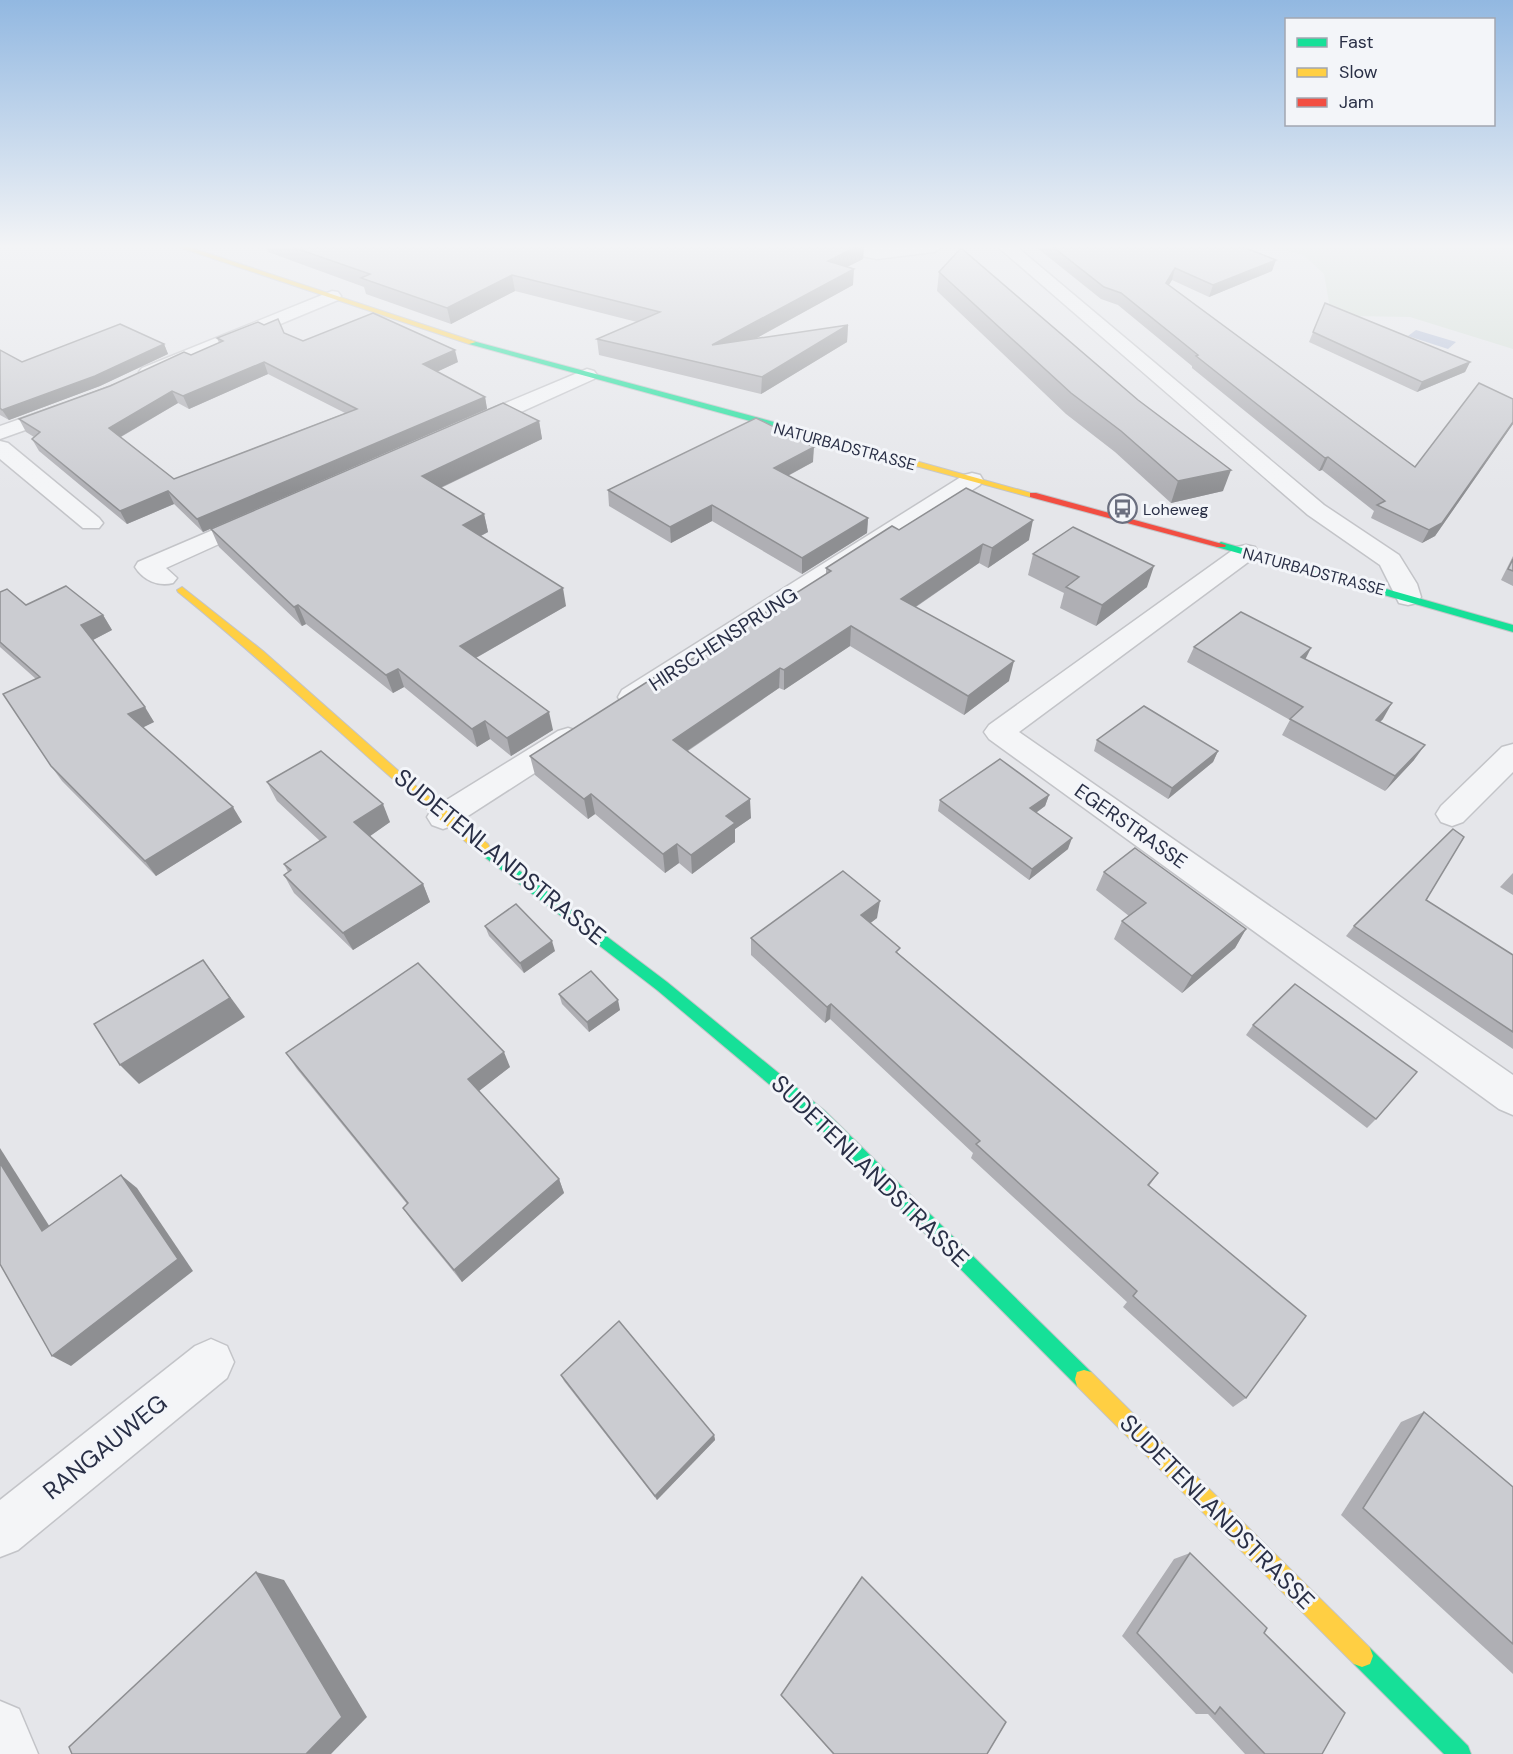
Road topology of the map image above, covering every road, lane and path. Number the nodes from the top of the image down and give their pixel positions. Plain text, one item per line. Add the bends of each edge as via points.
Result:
1 (253, 329) edge
2 (432, 329) edge
3 (1102, 329) edge
4 (587, 375) junction
5 (135, 378) edge
6 (77, 404) edge
7 (0, 433) edge
8 (455, 433) edge
9 (0, 448) edge
10 (972, 480) junction
11 (279, 509) edge
12 (91, 523) dead end
13 (1246, 552) junction
14 (173, 584) joint
15 (1408, 597) junction
16 (1513, 629) edge
17 (1513, 754) edge
18 (1452, 814) dead end
19 (443, 817) junction
20 (1513, 1097) edge
21 (211, 1362) dead end
22 (0, 1532) edge
23 (0, 1728) edge
24 (10, 1754) edge
25 (1460, 1754) edge

1 - 5 street
2 - 4 street, NATURBADSTRASSE
3 - 15 street via 1316,510 1390,560
4 - 8 street
4 - 10 street, NATURBADSTRASSE
6 - 7 street
9 - 12 street
10 - 13 street, NATURBADSTRASSE
10 - 19 street, HIRSCHENSPRUNG
11 - 14 street, SUDETENLANDSTRASSE via 147,567
13 - 15 street, NATURBADSTRASSE
13 - 20 street, EGERSTRASSE via 999,732
14 - 19 street, SUDETENLANDSTRASSE via 245,639
15 - 16 street, NATURBADSTRASSE
17 - 18 street
19 - 25 street, SUDETENLANDSTRASSE via 662,986 819,1116
21 - 22 street, RANGAUWEG
23 - 24 street

